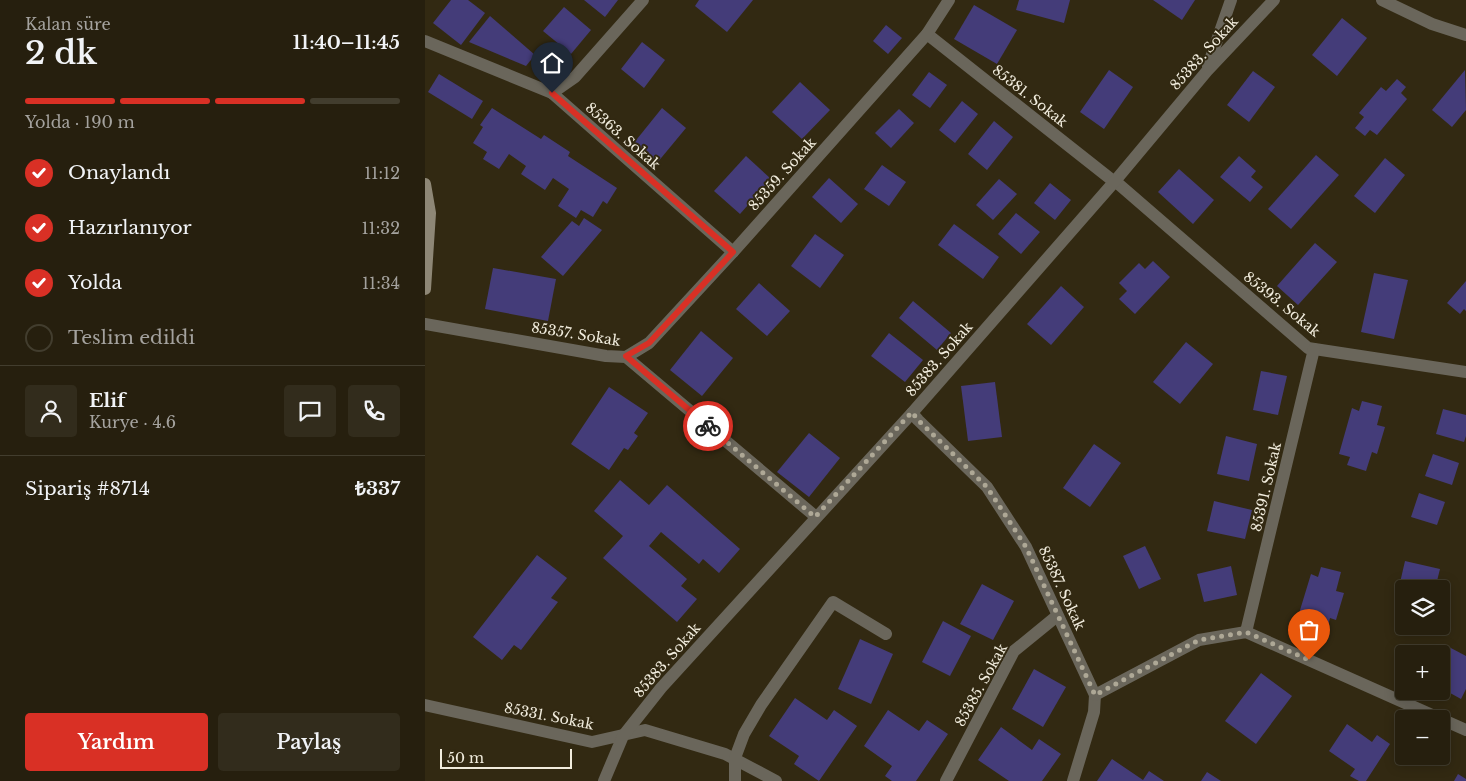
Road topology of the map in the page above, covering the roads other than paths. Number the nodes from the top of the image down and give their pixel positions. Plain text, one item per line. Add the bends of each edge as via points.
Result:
1 (643, 0) edge
2 (949, 0) edge
3 (1231, 0) edge
4 (1274, 0) edge
5 (1382, 0) edge
6 (927, 34) junction
7 (1466, 36) edge
8 (425, 41) edge
9 (1207, 71) junction
10 (552, 93) junction
11 (1115, 181) junction
12 (425, 184) edge
13 (733, 252) junction
14 (425, 289) edge
15 (425, 324) edge
16 (1314, 349) junction
17 (626, 356) junction
18 (1466, 372) edge
19 (912, 412) junction
20 (815, 517) junction
21 (1057, 616) junction
22 (1246, 632) junction
23 (886, 634) dead end
24 (1095, 695) junction
25 (425, 706) edge
26 (1421, 710) edge
27 (1450, 723) edge
28 (1466, 730) edge
29 (623, 736) junction
30 (735, 758) junction
31 (604, 781) edge
32 (735, 781) edge
33 (776, 781) edge
34 (946, 781) edge
35 (1073, 781) edge

1 - 10 street via 575,77
2 - 6 street, 85359. Sokak
3 - 9 street
4 - 9 street, 85383. Sokak
5 - 7 street
6 - 11 street, 85381. Sokak
6 - 13 street, 85359. Sokak
8 - 10 street, 85363. Sokak
9 - 11 street, 85383. Sokak
10 - 13 street, 85363. Sokak
11 - 16 street, 85393. Sokak via 1308,348
11 - 19 street, 85383. Sokak
12 - 14 main road via 430,213
13 - 17 street, 85359. Sokak via 649,343
15 - 17 street, 85357. Sokak via 606,356
16 - 18 street, 85393. Sokak
16 - 22 street, 85391. Sokak
17 - 20 street, 85357. Sokak
19 - 20 street, 85383. Sokak
19 - 21 street, 85387. Sokak via 987,487 1026,547
20 - 29 street, 85383. Sokak via 661,688
21 - 24 street, 85387. Sokak
21 - 34 street, 85385. Sokak via 1014,651
22 - 24 street via 1199,640
22 - 26 street
23 - 30 street via 833,602 761,706 744,734
24 - 35 street via 1094,712
25 - 29 street, 85331. Sokak via 593,742
27 - 28 street
29 - 30 street, 85331. Sokak via 645,730
29 - 31 street, 85383. Sokak
30 - 32 street
30 - 33 street, 85331. Sokak

